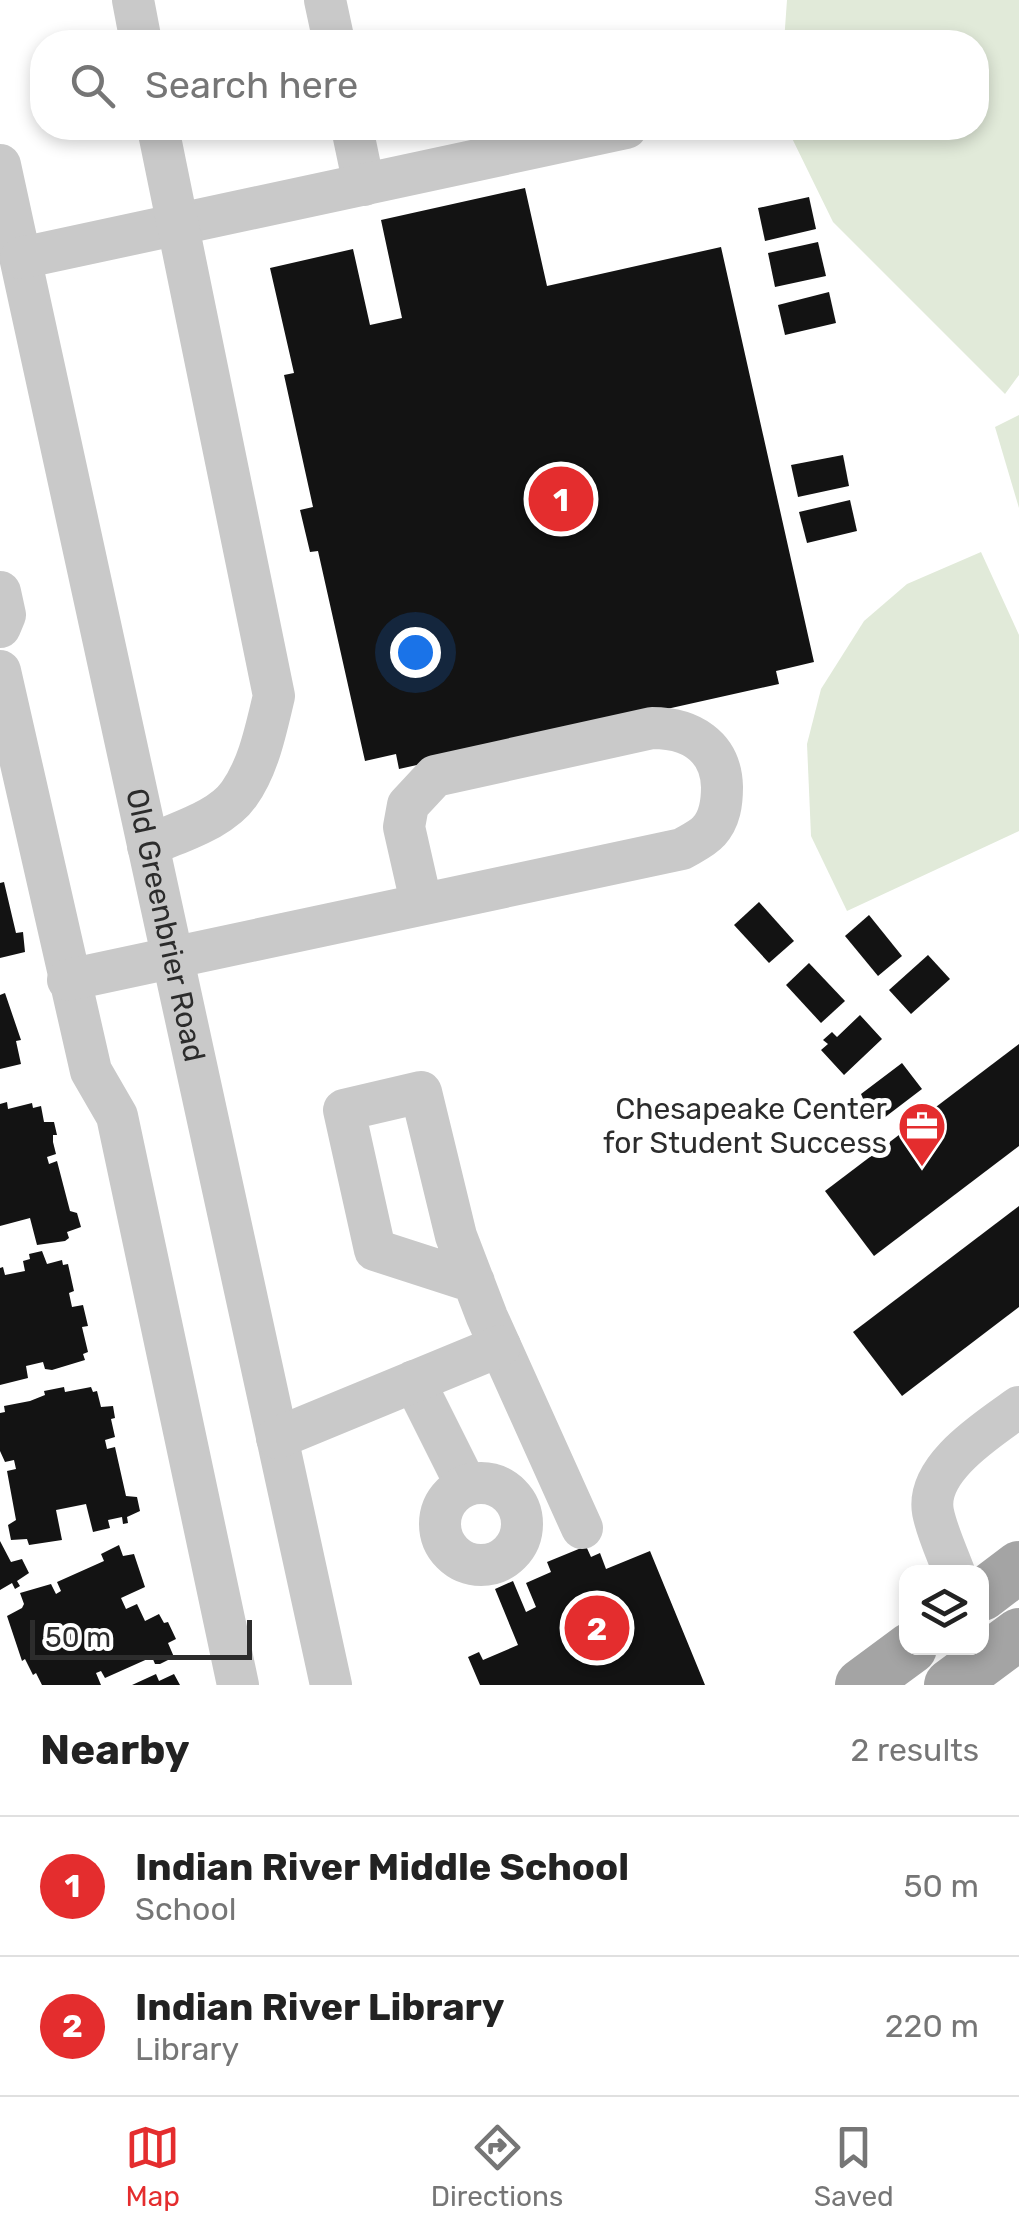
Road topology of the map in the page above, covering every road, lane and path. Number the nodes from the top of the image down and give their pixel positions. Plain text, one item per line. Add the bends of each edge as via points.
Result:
1 (132, 0) edge
2 (325, 0) edge
3 (138, 30) edge
4 (331, 30) edge
5 (160, 140) edge
6 (354, 140) edge
7 (572, 140) edge
8 (0, 165) edge
9 (364, 186) junction
10 (177, 225) junction
11 (21, 258) junction
12 (0, 592) edge
13 (0, 627) edge
14 (0, 670) edge
15 (148, 846) junction
16 (421, 902) junction
17 (172, 956) junction
18 (68, 980) junction
19 (474, 1282) dead end
20 (500, 1346) junction
21 (414, 1381) junction
22 (1019, 1406) edge
23 (278, 1438) junction
24 (466, 1485) junction
25 (564, 1487) junction
26 (519, 1507) junction
27 (582, 1528) dead end
28 (952, 1565) edge
29 (1019, 1567) edge
30 (989, 1590) edge
31 (1019, 1634) edge
32 (903, 1655) edge
33 (238, 1685) edge
34 (331, 1685) edge
35 (862, 1685) edge
36 (950, 1685) edge

1 - 3 street
2 - 4 street
5 - 10 street
6 - 9 street
7 - 9 street
8 - 11 street, Old Greenbrier Road
9 - 10 street
10 - 11 street
10 - 15 street via 274,696 260,752 238,796
11 - 15 street, Old Greenbrier Road
12 - 13 street via 6,615
14 - 18 street
15 - 17 street, Old Greenbrier Road
16 - 16 street via 682,848 708,832 722,807 715,756 694,736 652,728 436,776 408,806 404,826
16 - 17 street
17 - 18 street
17 - 23 street, Old Greenbrier Road
18 - 33 street via 91,1070 117,1116
19 - 20 street
20 - 21 street
20 - 25 street
21 - 23 street
21 - 24 street
22 - 28 street via 959,1452 940,1479 932,1509
23 - 34 street, Old Greenbrier Road
24 - 26 street via 493,1484
24 - 26 street via 440,1515 444,1542 462,1561 490,1565 512,1551 523,1526
25 - 26 street
25 - 27 street
29 - 30 main road
31 - 36 main road
32 - 35 main road

